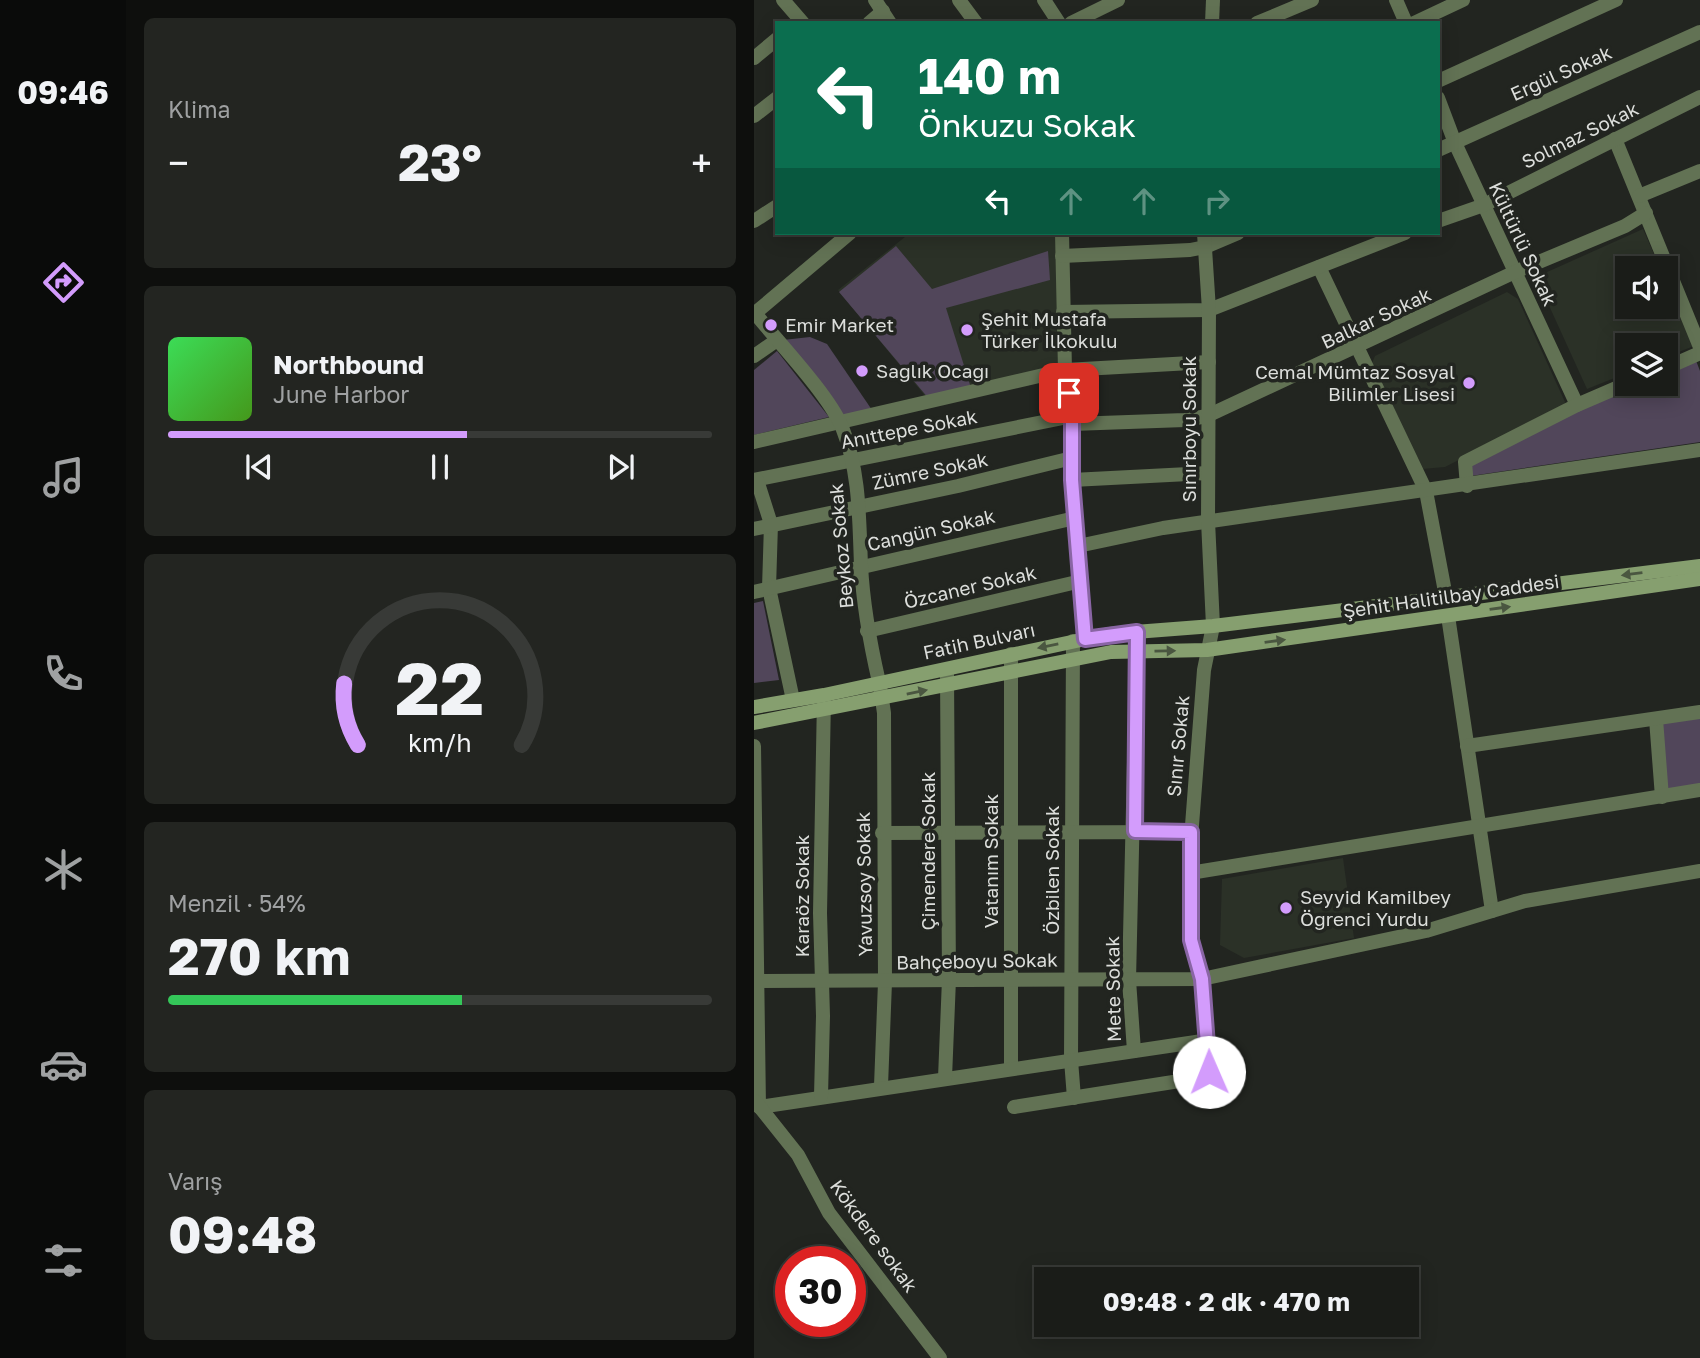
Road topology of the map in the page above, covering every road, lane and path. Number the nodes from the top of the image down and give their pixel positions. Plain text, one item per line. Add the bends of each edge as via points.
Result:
1 (783, 0) edge
2 (959, 0) edge
3 (1044, 0) edge
4 (1116, 0) edge
5 (1213, 0) edge
6 (1312, 0) edge
7 (1396, 0) edge
8 (1463, 0) edge
9 (1616, 0) edge
10 (799, 21) edge
11 (975, 21) edge
12 (1058, 21) edge
13 (1075, 21) edge
14 (1212, 21) edge
15 (1262, 21) edge
16 (1405, 21) edge
17 (1418, 21) edge
18 (1700, 32) edge
19 (775, 41) edge
20 (754, 58) edge
21 (1440, 79) edge
22 (1700, 97) edge
23 (775, 100) edge
24 (1440, 103) edge
25 (754, 116) edge
26 (1615, 139) junction
27 (1455, 143) junction
28 (1440, 149) edge
29 (1700, 171) edge
30 (1639, 196) junction
31 (1484, 205) junction
32 (775, 207) edge
33 (1646, 213) junction
34 (1440, 220) edge
35 (754, 221) edge
36 (848, 235) edge
37 (1062, 235) edge
38 (1229, 235) edge
39 (1400, 235) edge
40 (1205, 240) edge
41 (1062, 256) junction
42 (1319, 267) junction
43 (1515, 272) junction
44 (1209, 310) junction
45 (1063, 312) junction
46 (754, 313) edge
47 (777, 340) junction
48 (1700, 347) edge
49 (1356, 349) junction
50 (1700, 354) edge
51 (754, 356) edge
52 (1209, 362) junction
53 (1678, 363) edge
54 (1065, 370) junction
55 (1615, 389) edge
56 (1577, 405) junction
57 (1207, 416) junction
58 (1072, 420) junction
59 (839, 421) junction
60 (754, 442) edge
61 (1700, 450) edge
62 (1072, 458) junction
63 (852, 460) junction
64 (1208, 473) junction
65 (755, 480) edge
66 (1072, 480) junction
67 (1467, 486) junction
68 (1426, 491) junction
69 (861, 505) junction
70 (1075, 518) junction
71 (1208, 522) junction
72 (771, 524) junction
73 (754, 528) edge
74 (1078, 546) junction
75 (861, 565) junction
76 (1700, 566) edge
77 (1700, 579) edge
78 (1081, 581) junction
79 (769, 588) junction
80 (754, 592) edge
81 (1446, 597) junction
82 (1448, 616) junction
83 (1213, 626) junction
84 (867, 631) junction
85 (1137, 632) junction
86 (1079, 640) junction
87 (1207, 650) junction
88 (1137, 652) junction
89 (1011, 654) junction
90 (1073, 660) junction
91 (947, 667) junction
92 (1011, 673) junction
93 (879, 682) junction
94 (947, 686) junction
95 (824, 695) junction
96 (792, 700) junction
97 (882, 700) junction
98 (754, 707) edge
99 (824, 712) junction
100 (1700, 712) edge
101 (1656, 719) junction
102 (754, 723) edge
103 (1467, 746) junction
104 (754, 747) edge
105 (1700, 790) edge
106 (1662, 797) junction
107 (1480, 826) junction
108 (1010, 831) junction
109 (1072, 831) junction
110 (1135, 831) junction
111 (947, 832) junction
112 (1191, 832) junction
113 (882, 833) junction
114 (1700, 871) edge
115 (1190, 873) junction
116 (1492, 911) junction
117 (1010, 978) junction
118 (1071, 978) junction
119 (949, 979) junction
120 (1202, 979) junction
121 (821, 980) junction
122 (1129, 980) junction
123 (756, 981) edge
124 (885, 982) junction
125 (1209, 1040) junction
126 (1134, 1051) junction
127 (1071, 1060) junction
128 (1011, 1069) junction
129 (945, 1077) junction
130 (881, 1086) junction
131 (821, 1096) junction
132 (1074, 1098) junction
133 (756, 1104) edge
134 (1014, 1107) dead end
135 (940, 1358) edge

1 - 10 street
2 - 11 street
3 - 12 street
4 - 13 street
5 - 14 street
6 - 15 street
7 - 16 street
8 - 17 street
9 - 21 street
18 - 27 street, Ergül Sokak
19 - 20 street
22 - 26 street, Solmaz Sokak
23 - 25 street
24 - 27 street, Kültürlü Sokak
26 - 30 street
26 - 31 street, Solmaz Sokak
27 - 28 street, Ergül Sokak
27 - 31 street, Kültürlü Sokak
29 - 30 street
30 - 33 street
31 - 34 street, Solmaz Sokak
31 - 43 street, Kültürlü Sokak
32 - 35 street
33 - 43 street, Balkar Sokak
33 - 48 street
36 - 46 street
37 - 41 street, Özbilen Sokak
38 - 40 street
39 - 42 street
40 - 41 street via 1158,252
40 - 44 street, Sınırboyu Sokak
41 - 45 street, Özbilen Sokak
42 - 44 street
42 - 49 street
43 - 49 street, Balkar Sokak
43 - 56 street, Kültürlü Sokak
44 - 45 street
44 - 52 street, Sınırboyu Sokak
45 - 54 street, Özbilen Sokak
46 - 47 street, Beykoz Sokak
47 - 51 street
47 - 59 street, Beykoz Sokak
49 - 57 street, Balkar Sokak
49 - 68 street
50 - 53 street
52 - 54 street
52 - 57 street, Sınırboyu Sokak
54 - 58 street, Özbilen Sokak
54 - 59 street
55 - 56 street
56 - 67 street via 1465,461
57 - 58 street, Balkar Sokak
57 - 64 street, Sınırboyu Sokak
58 - 62 street, Özbilen Sokak
58 - 63 street, Anıttepe Sokak
59 - 60 street
59 - 63 street, Beykoz Sokak
61 - 67 street
62 - 66 street, Özbilen Sokak
62 - 69 street, Zümre Sokak
63 - 65 street, Anıttepe Sokak
63 - 69 street, Beykoz Sokak
64 - 66 street
64 - 71 street, Sınırboyu Sokak
65 - 72 street
66 - 70 street, Özbilen Sokak
67 - 68 street
68 - 71 street
68 - 81 street
69 - 72 street, Zümre Sokak
69 - 75 street, Beykoz Sokak
70 - 74 street, Özbilen Sokak
70 - 75 street, Cangün Sokak
71 - 74 street
71 - 83 street, Sınırboyu Sokak
72 - 73 street, Zümre Sokak
72 - 79 street
74 - 78 street, Özbilen Sokak
75 - 79 street, Cangün Sokak
75 - 84 street, Beykoz Sokak
76 -> 81 main road, Şehit Halitilbay Caddesi
82 -> 77 main road, Şehit Halitilbay Caddesi
78 - 84 street, Özcaner Sokak
78 - 86 street, Özbilen Sokak
79 - 80 street, Cangün Sokak
79 - 96 street
81 - 83 main road, Şehit Halitilbay Caddesi
87 -> 82 main road, Şehit Halitilbay Caddesi
82 - 103 street
83 - 85 main road, Fatih Bulvarı
83 - 87 street, Sınır Sokak
84 - 93 street, Beykoz Sokak
85 - 86 main road, Fatih Bulvarı
85 - 88 street, Mete Sokak
86 -> 89 main road, Fatih Bulvarı
86 - 90 street, Özbilen Sokak
88 -> 87 main road, Şehit Halitilbay Caddesi
87 - 112 street, Sınır Sokak
88 - 90 main road, Şehit Halitilbay Caddesi
88 - 110 street, Mete Sokak
89 - 91 main road, Fatih Bulvarı
89 - 92 street, Vatanım Sokak
90 - 92 main road, Şehit Halitilbay Caddesi
90 - 109 street, Özbilen Sokak
91 - 93 main road, Fatih Bulvarı
91 - 94 street, Çimendere Sokak
92 - 94 main road, Şehit Halitilbay Caddesi
92 - 108 street, Vatanım Sokak
93 - 95 main road, Fatih Bulvarı
93 - 97 street, Yavuzsoy Sokak
97 -> 94 main road, Şehit Halitilbay Caddesi
94 - 111 street, Çimendere Sokak
95 - 96 main road, Fatih Bulvarı
95 - 99 street, Karaöz Sokak
96 - 98 main road, Fatih Bulvarı
97 - 99 main road, Şehit Halitilbay Caddesi
97 - 113 street, Yavuzsoy Sokak
99 - 102 main road, Şehit Halitilbay Caddesi
99 - 121 street, Karaöz Sokak
100 - 101 street
101 - 103 street
101 - 106 street
103 - 107 street
104 - 123 street
105 - 106 street
106 - 107 street
107 - 115 street
107 - 116 street
108 - 109 street
108 - 111 street
108 - 117 street, Vatanım Sokak
109 - 110 street
109 - 118 street, Özbilen Sokak
110 - 112 street
110 - 122 street, Mete Sokak
111 - 113 street
111 - 119 street, Çimendere Sokak
112 - 115 street, Sınır Sokak
113 - 124 street, Yavuzsoy Sokak
114 - 116 street, Bahçeboyu Sokak via 1525,901
115 - 120 street, Sınır Sokak via 1191,940
116 - 120 street, Bahçeboyu Sokak via 1426,931
117 - 118 street, Bahçeboyu Sokak
117 - 119 street, Bahçeboyu Sokak
117 - 128 street, Vatanım Sokak
118 - 122 street, Bahçeboyu Sokak
118 - 127 street, Özbilen Sokak
119 - 124 street, Bahçeboyu Sokak
119 - 129 street, Çimendere Sokak
120 - 122 street, Bahçeboyu Sokak
120 - 125 street, Sınır Sokak
121 - 123 street, Bahçeboyu Sokak
121 - 124 street, Bahçeboyu Sokak
121 - 131 street, Karaöz Sokak
122 - 126 street, Mete Sokak
123 - 133 street
124 - 130 street, Yavuzsoy Sokak
125 - 126 street
125 - 132 street, Sınır Sokak via 1205,1077
126 - 127 street, Mete Sokak
127 - 128 street, Mete Sokak
127 - 132 street, Özbilen Sokak
128 - 129 street, Mete Sokak
129 - 130 street, Mete Sokak
130 - 131 street, Mete Sokak
131 - 133 street, Mete Sokak
132 - 134 street
133 - 135 street, Kökdere sokak via 798,1156 829,1213

